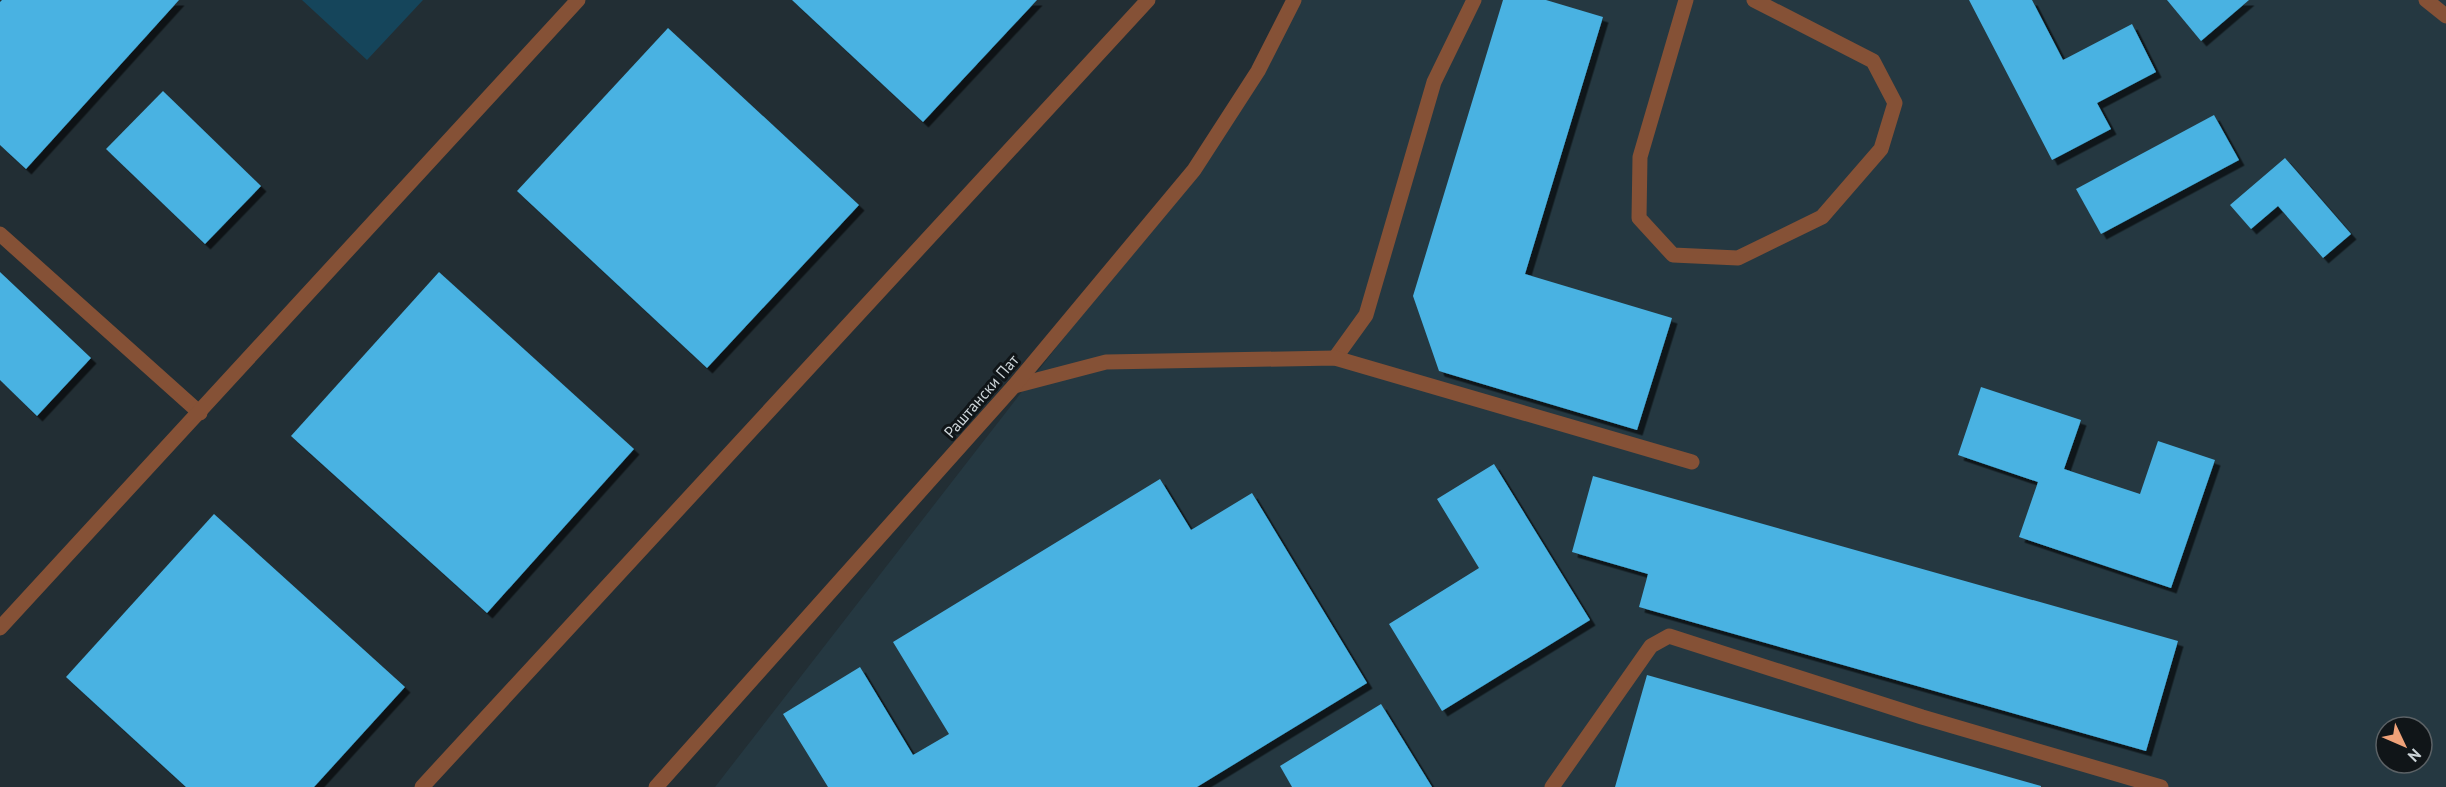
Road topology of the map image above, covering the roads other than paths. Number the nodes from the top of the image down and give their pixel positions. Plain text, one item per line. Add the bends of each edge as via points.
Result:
1 (578, 0) edge
2 (1148, 0) edge
3 (1294, 0) edge
4 (1474, 0) edge
5 (1686, 0) edge
6 (1754, 0) edge
7 (2426, 0) edge
8 (2446, 16) edge
9 (0, 234) edge
10 (1335, 358) junction
11 (1014, 386) junction
12 (200, 413) junction
13 (1692, 462) dead end
14 (0, 628) edge
15 (422, 787) edge
16 (656, 787) edge
17 (1552, 787) edge
18 (2161, 787) edge

1 - 12 street
2 - 15 street
3 - 11 street, Раштански Пат via 1258,70 1194,170
4 - 10 street via 1434,82 1366,315
5 - 6 street via 1640,157 1639,219 1673,255 1738,258 1822,217 1881,149 1895,104 1873,61
7 - 8 street
9 - 12 street
10 - 11 street via 1106,362
10 - 13 street
11 - 16 street, Раштански Пат
12 - 14 street
17 - 18 street via 1651,646 1669,636 1922,717

